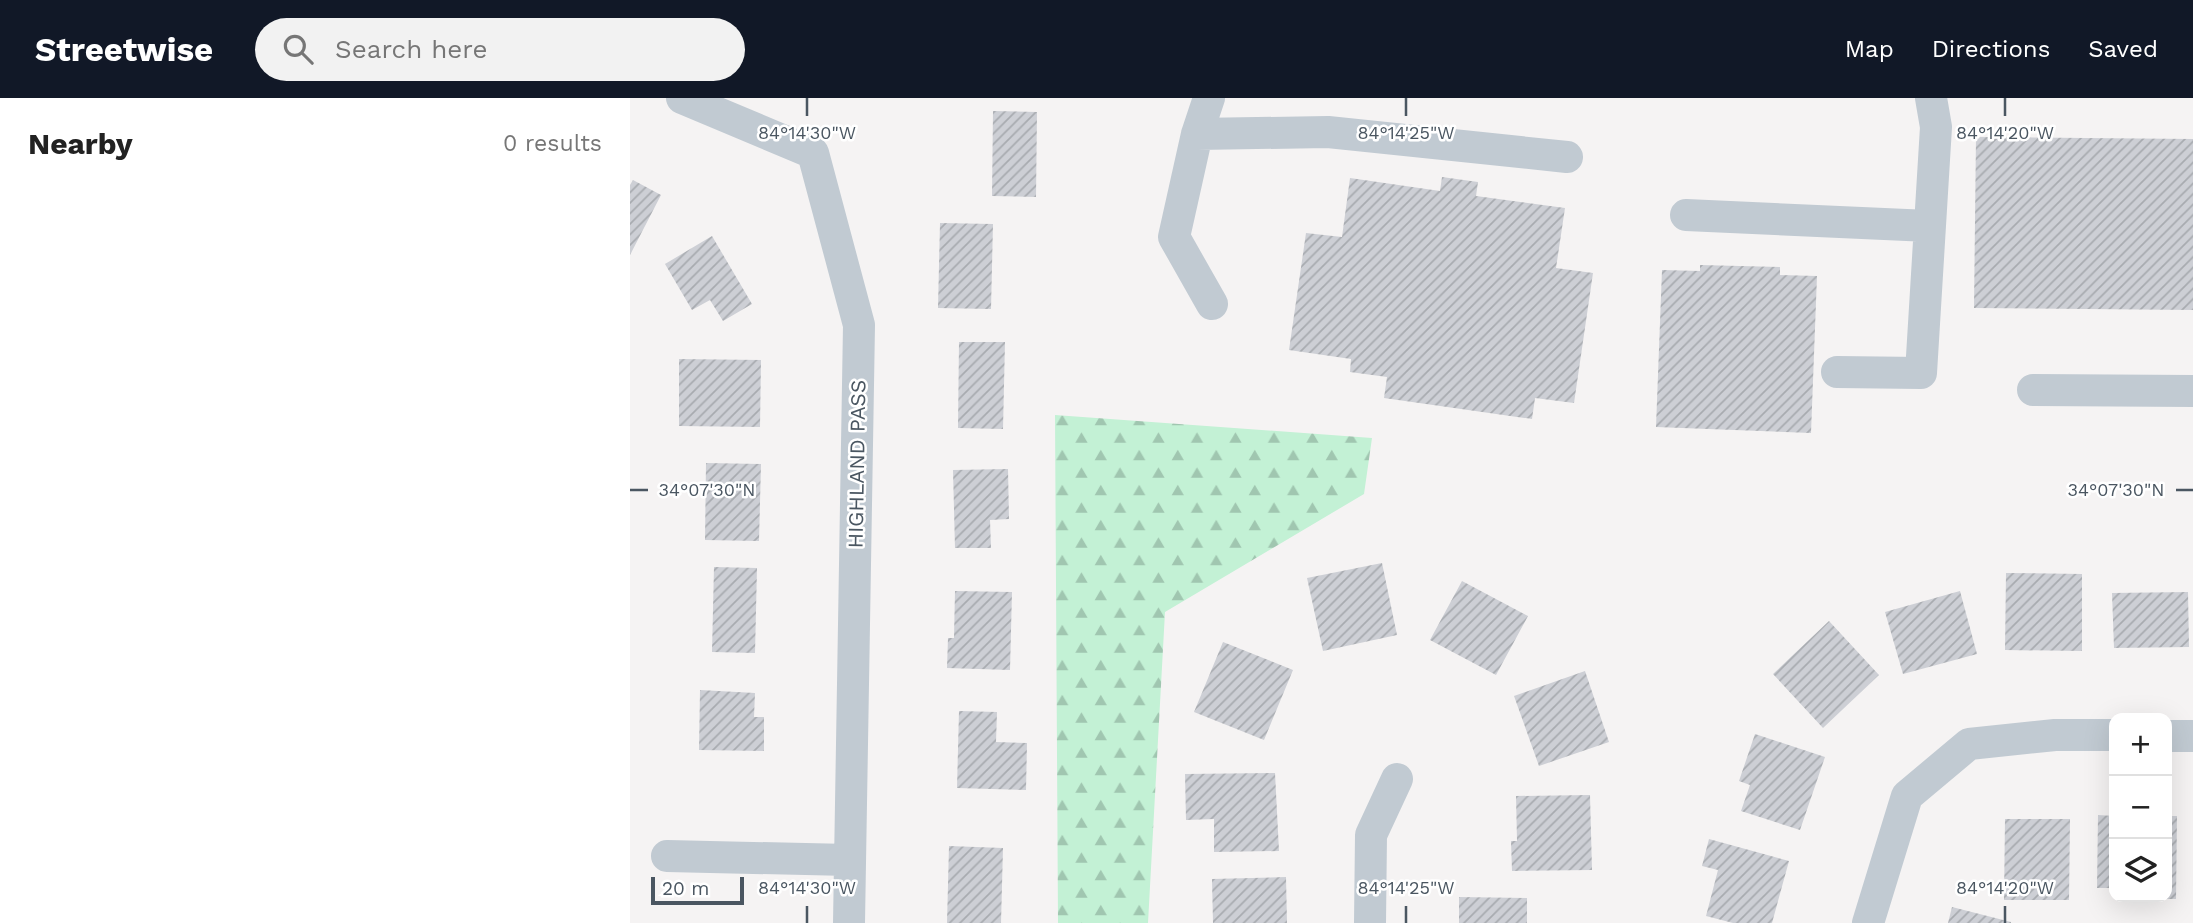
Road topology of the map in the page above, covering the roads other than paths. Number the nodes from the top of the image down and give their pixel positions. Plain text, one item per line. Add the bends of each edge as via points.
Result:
1 (682, 98) edge
2 (1209, 98) edge
3 (1931, 98) edge
4 (1197, 134) junction
5 (1567, 157) dead end
6 (1686, 215) dead end
7 (1929, 226) junction
8 (1212, 304) dead end
9 (1837, 372) dead end
10 (2033, 390) dead end
11 (2193, 391) edge
12 (2109, 735) edge
13 (2172, 736) edge
14 (2193, 736) edge
15 (1397, 779) dead end
16 (667, 856) dead end
17 (849, 860) junction
18 (849, 923) edge
19 (1370, 923) edge
20 (1868, 923) edge

1 - 17 street, HIGHLAND PASS via 813,153 859,325
2 - 4 street
3 - 7 street via 1936,127
4 - 5 street via 1328,132
4 - 8 street via 1174,237
6 - 7 street
7 - 9 street via 1921,373
10 - 11 street
12 - 20 street via 1969,744 1907,796
13 - 14 street
15 - 19 street via 1371,835
16 - 17 street
17 - 18 street, HIGHLAND PASS

